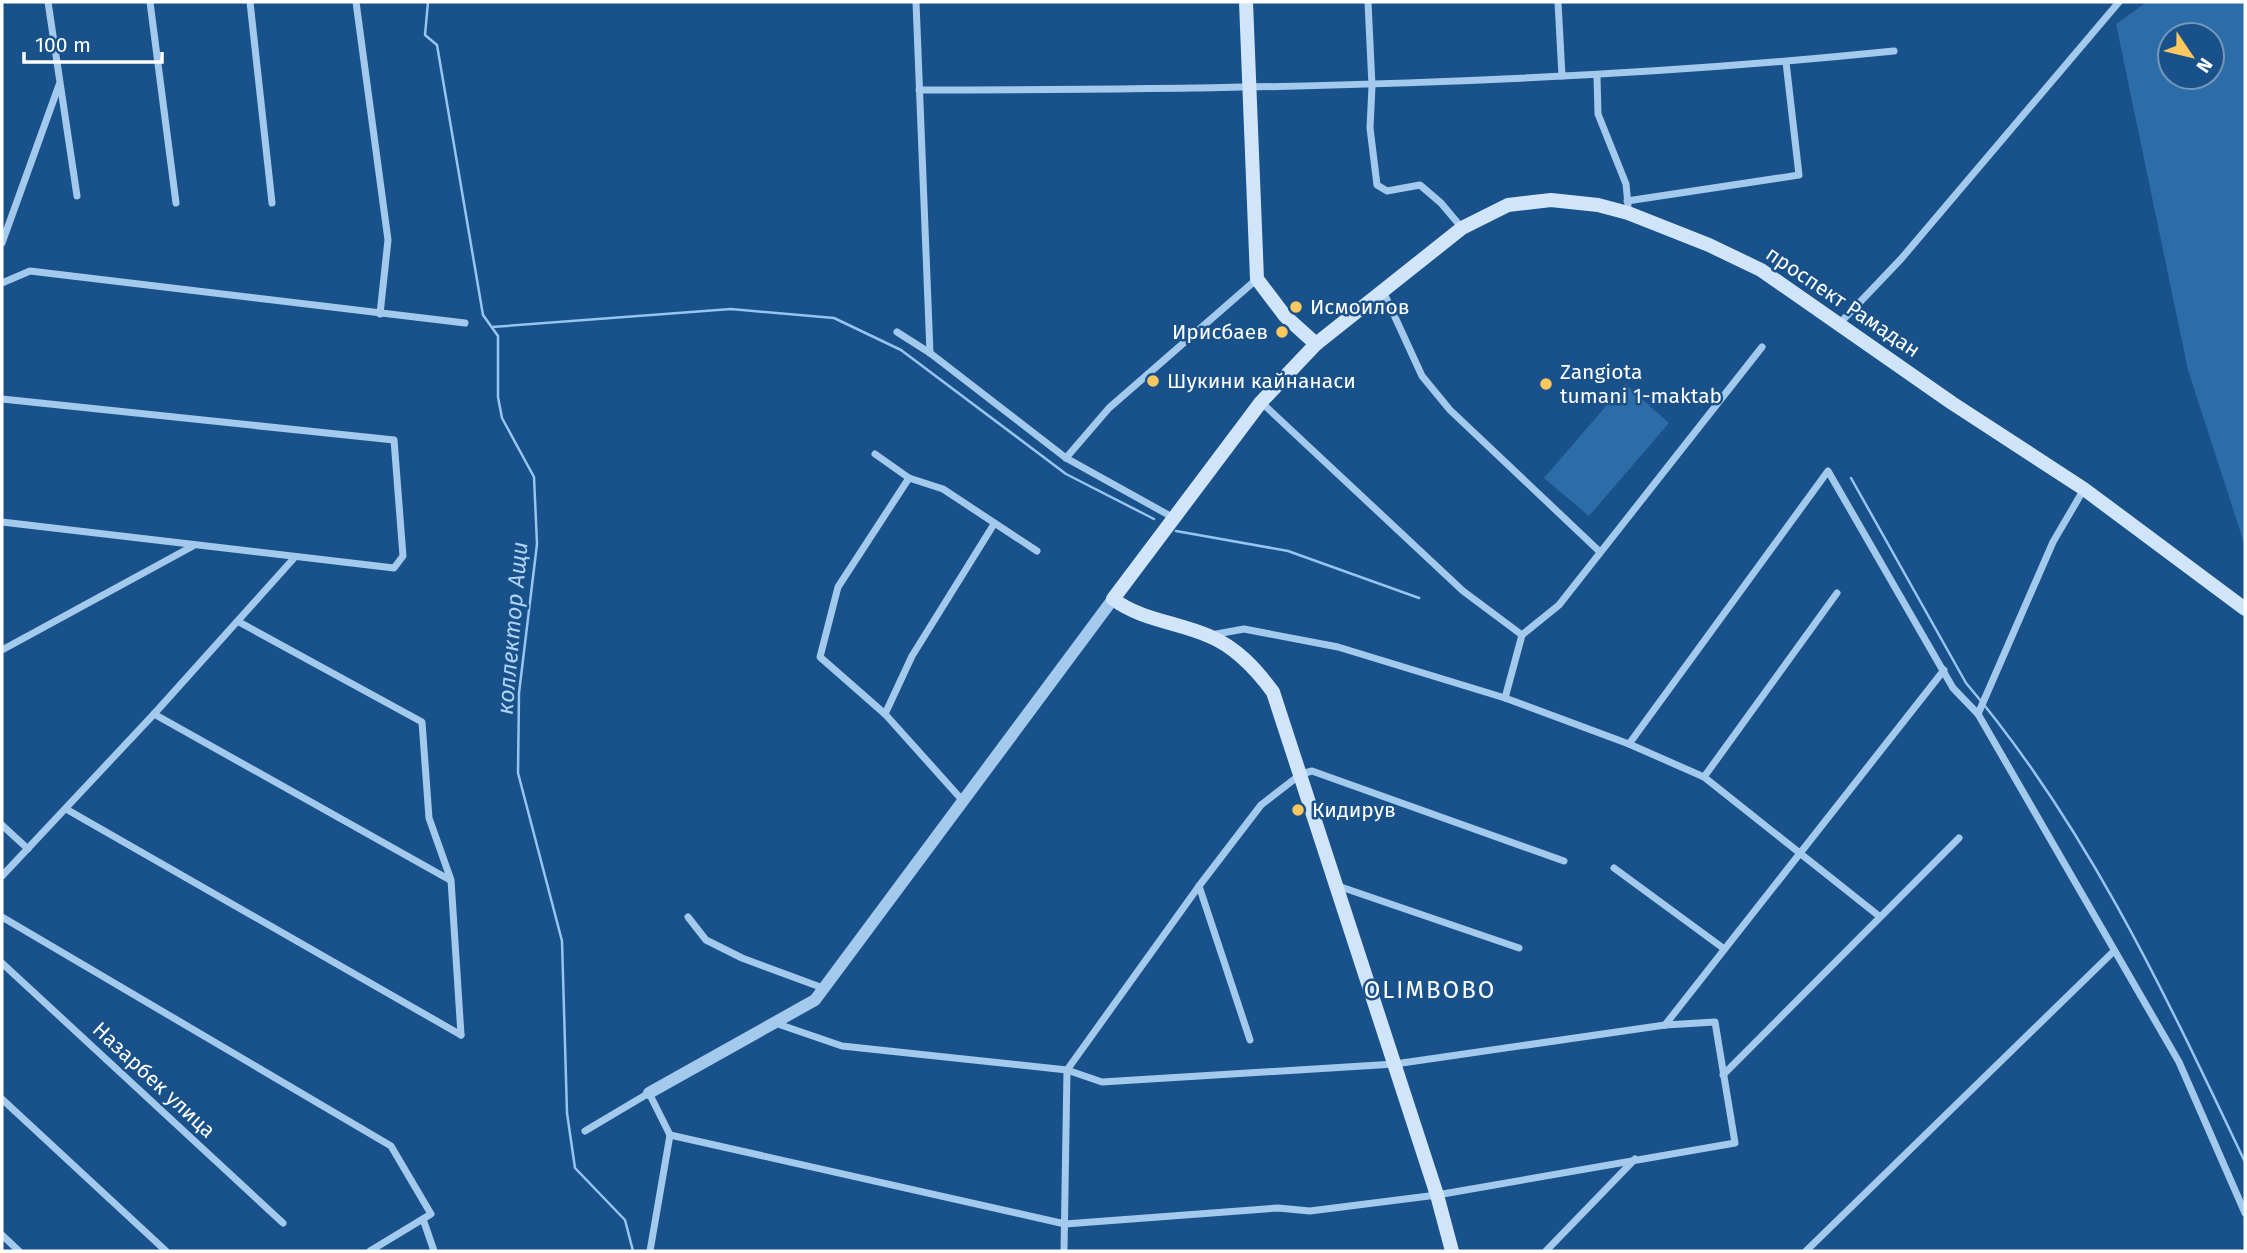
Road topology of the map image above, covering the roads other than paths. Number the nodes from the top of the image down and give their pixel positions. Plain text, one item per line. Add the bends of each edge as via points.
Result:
1 (48, 2) edge
2 (150, 2) edge
3 (250, 2) edge
4 (356, 2) edge
5 (916, 2) edge
6 (1246, 2) edge
7 (1368, 2) edge
8 (1558, 2) edge
9 (2119, 2) edge
10 (1894, 51) dead end
11 (1786, 62) junction
12 (1562, 76) junction
13 (1597, 76) junction
14 (60, 85) junction
15 (1372, 86) junction
16 (1249, 89) junction
17 (919, 90) junction
18 (77, 196) dead end
19 (176, 203) dead end
20 (272, 203) dead end
21 (1628, 207) junction
22 (1462, 229) junction
23 (2, 243) edge
24 (1257, 279) junction
25 (2, 283) edge
26 (1382, 290) junction
27 (380, 314) junction
28 (465, 323) dead end
29 (1840, 323) junction
30 (897, 332) dead end
31 (1316, 344) junction
32 (1762, 347) dead end
33 (930, 353) junction
34 (2, 399) edge
35 (1261, 402) junction
36 (875, 454) dead end
37 (1066, 458) junction
38 (909, 478) junction
39 (2084, 489) junction
40 (1174, 518) junction
41 (2, 522) edge
42 (994, 524) junction
43 (194, 546) junction
44 (1037, 551) dead end
45 (1599, 551) junction
46 (295, 557) junction
47 (1837, 593) dead end
48 (1113, 599) junction
49 (2245, 609) edge
50 (239, 622) junction
51 (1522, 635) junction
52 (1209, 636) junction
53 (2, 650) edge
54 (1944, 670) junction
55 (1505, 698) junction
56 (1980, 710) junction
57 (885, 714) junction
58 (154, 715) junction
59 (1629, 744) junction
60 (1301, 774) junction
61 (1704, 777) junction
62 (963, 801) junction
63 (66, 809) junction
64 (2, 825) edge
65 (1959, 838) dead end
66 (28, 849) junction
67 (1802, 853) junction
68 (1564, 861) dead end
69 (1614, 868) dead end
70 (2, 876) edge
71 (451, 880) junction
72 (1199, 886) junction
73 (1338, 886) junction
74 (1879, 916) junction
75 (2, 917) edge
76 (688, 917) dead end
77 (1519, 948) dead end
78 (1723, 948) junction
79 (2114, 951) junction
80 (2, 963) edge
81 (823, 988) junction
82 (775, 1022) junction
83 (1665, 1025) junction
84 (1250, 1040) dead end
85 (1395, 1064) junction
86 (1067, 1070) junction
87 (1723, 1075) junction
88 (649, 1093) junction
89 (2, 1099) edge
90 (585, 1131) dead end
91 (670, 1135) junction
92 (1636, 1158) junction
93 (1437, 1195) junction
94 (2245, 1213) edge
95 (424, 1219) junction
96 (283, 1223) dead end
97 (1065, 1224) junction
98 (2, 1235) edge
99 (19, 1251) edge
100 (166, 1251) edge
101 (370, 1251) edge
102 (435, 1251) edge
103 (650, 1251) edge
104 (1064, 1251) edge
105 (1452, 1251) edge
106 (1546, 1251) edge
107 (1806, 1251) edge

1 - 14 street
2 - 19 street
3 - 20 street
4 - 27 street via 388,240
5 - 17 street
6 - 16 main road
7 - 15 street
8 - 12 street
9 - 29 street
10 - 11 street
11 - 13 street
11 - 21 street via 1799,175
12 - 13 street
12 - 15 street
13 - 21 street via 1598,114 1626,184
14 - 18 street
14 - 23 street
15 - 16 street
15 - 22 street via 1370,128 1377,185 1387,191 1420,185
16 - 17 street
16 - 24 main road
17 - 33 street
21 - 22 main road, проспект Рамадан via 1525,201 1499,208
21 - 29 main road, проспект Рамадан via 1736,256
22 - 26 main road, проспект Рамадан
24 - 31 main road via 1285,316
24 - 37 street via 1109,408
25 - 27 street via 30,271
26 - 31 main road, проспект Рамадан
26 - 45 street via 1422,376 1450,410
27 - 28 street
29 - 39 main road, проспект Рамадан
30 - 33 street
31 - 35 main road, проспект Рамадан
32 - 45 street
33 - 37 street
34 - 46 street via 394,440 402,556 394,568
35 - 40 main road, проспект Рамадан
35 - 51 street via 1463,591
36 - 38 street
37 - 40 street
38 - 42 street via 943,489
38 - 57 street via 838,587 820,657
39 - 49 main road, проспект Рамадан
39 - 56 street via 2053,542
40 - 48 main road, проспект Рамадан
41 - 43 street
42 - 44 street
42 - 57 street via 912,656
43 - 46 street
43 - 53 street
45 - 51 street via 1559,605
46 - 50 street
47 - 61 street
48 - 52 main road via 1128,610
48 - 62 street
50 - 58 street
50 - 71 street via 422,722 429,818
51 - 55 street
52 - 55 street via 1244,629 1338,647
52 - 60 main road via 1248,662 1273,692
54 - 56 street via 1953,688
54 - 59 street via 1828,471
54 - 67 street
55 - 59 street
56 - 79 street
57 - 62 street
58 - 63 street
58 - 71 street
59 - 61 street
60 - 68 street via 1312,771
60 - 72 street via 1261,805
60 - 73 main road
61 - 67 street
62 - 81 street
63 - 66 street
63 - 71 street via 461,1035
64 - 66 street
65 - 74 street
66 - 70 street
67 - 74 street
67 - 78 street
69 - 78 street
72 - 84 street
72 - 86 street
73 - 77 street
73 - 85 main road
74 - 87 street
75 - 95 street via 391,1146 431,1214
76 - 81 street via 706,940
78 - 83 street
79 - 94 street via 2179,1062
79 - 107 street
80 - 96 street, Назарбек улица
81 - 82 street via 815,1000
82 - 86 street via 842,1046
82 - 88 street
83 - 85 street
83 - 87 street via 1715,1023
85 - 86 street via 1102,1082
85 - 93 main road
86 - 97 street
87 - 92 street via 1735,1143
88 - 90 street
88 - 91 street
89 - 100 street
91 - 97 street
91 - 103 street
92 - 93 street
92 - 106 street
93 - 97 street via 1310,1211 1278,1208
93 - 105 main road
95 - 101 street
95 - 102 street
97 - 104 street
98 - 99 street

